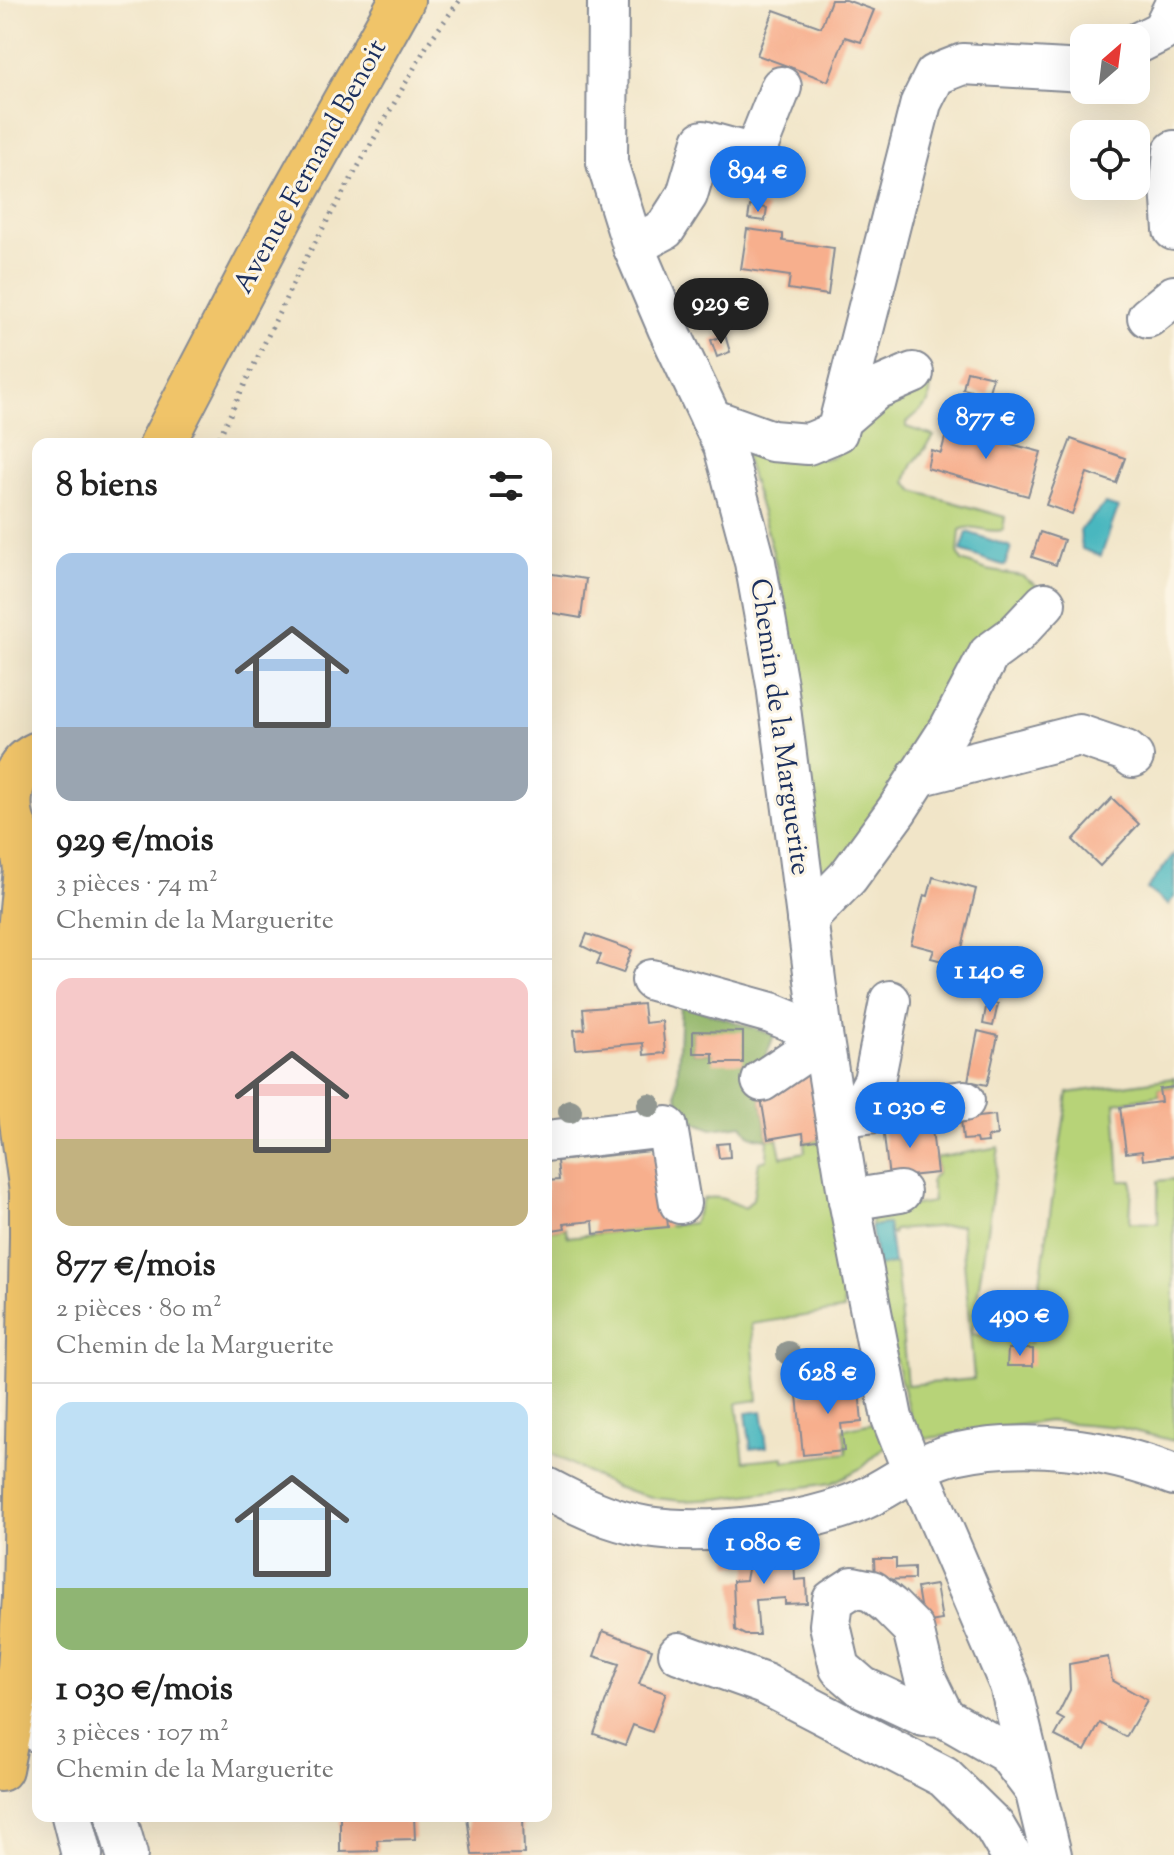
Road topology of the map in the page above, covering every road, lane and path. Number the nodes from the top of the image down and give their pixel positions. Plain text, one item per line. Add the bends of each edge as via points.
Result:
1 (402, 0) edge
2 (460, 0) edge
3 (608, 0) edge
4 (1070, 70) edge
5 (781, 87) dead end
6 (1174, 151) edge
7 (1174, 230) edge
8 (633, 246) junction
9 (220, 334) junction
10 (913, 373) dead end
11 (711, 419) junction
12 (841, 419) junction
13 (165, 438) edge
14 (179, 438) edge
15 (219, 438) edge
16 (1045, 603) dead end
17 (1133, 757) dead end
18 (918, 776) junction
19 (20, 796) edge
20 (807, 919) junction
21 (652, 980) dead end
22 (890, 1001) dead end
23 (822, 1034) junction
24 (762, 1081) dead end
25 (964, 1101) dead end
26 (846, 1116) junction
27 (552, 1140) edge
28 (32, 1192) edge
29 (900, 1192) dead end
30 (849, 1200) junction
31 (680, 1203) dead end
32 (32, 1449) edge
33 (1174, 1475) edge
34 (921, 1478) junction
35 (552, 1491) edge
36 (679, 1653) dead end
37 (29, 1670) edge
38 (944, 1717) dead end
39 (25, 1722) edge
40 (0, 1769) edge
41 (1035, 1790) junction
42 (74, 1822) edge
43 (118, 1822) edge
44 (82, 1855) edge
45 (127, 1855) edge
46 (1011, 1855) edge
47 (1051, 1855) edge

1 - 9 main road, Avenue Fernand Benoit
2 - 15 path via 429,42 301,267
3 - 8 street, Chemin de la Marguerite via 607,163
4 - 12 street via 963,64 935,75 921,103
5 - 8 street via 754,155 703,141 687,195 665,229
6 - 7 street
8 - 11 street, Chemin de la Marguerite
9 - 13 main road, Avenue Fernand Benoit
9 - 14 main road, Avenue Fernand Benoit
10 - 12 street via 876,389
11 - 12 street via 772,441 808,444 837,432
11 - 20 street, Chemin de la Marguerite via 724,446 755,562 777,685
16 - 18 street via 989,654
17 - 18 street via 1079,735
18 - 20 street via 848,877
19 - 28 main road via 26,869 15,982 16,1079
20 - 23 street, Chemin de la Marguerite
21 - 23 street via 771,1013
22 - 26 street via 874,1081
23 - 24 street
23 - 26 street, Chemin de la Marguerite
25 - 26 street
26 - 30 street, Chemin de la Marguerite
27 - 31 street via 667,1127
29 - 30 street
30 - 34 street, Chemin de la Marguerite via 858,1327 907,1456
32 - 37 main road via 25,1597
33 - 34 street via 1116,1456 1056,1447 950,1455
34 - 35 street via 828,1513 684,1530 646,1527 582,1507
34 - 41 street, Chemin de la Marguerite via 1010,1685
36 - 46 street via 765,1684 944,1777 994,1826
37 - 39 main road
38 - 41 street via 1007,1753
39 - 40 main road
41 - 47 street, Chemin de la Marguerite
42 - 44 street
43 - 45 street

